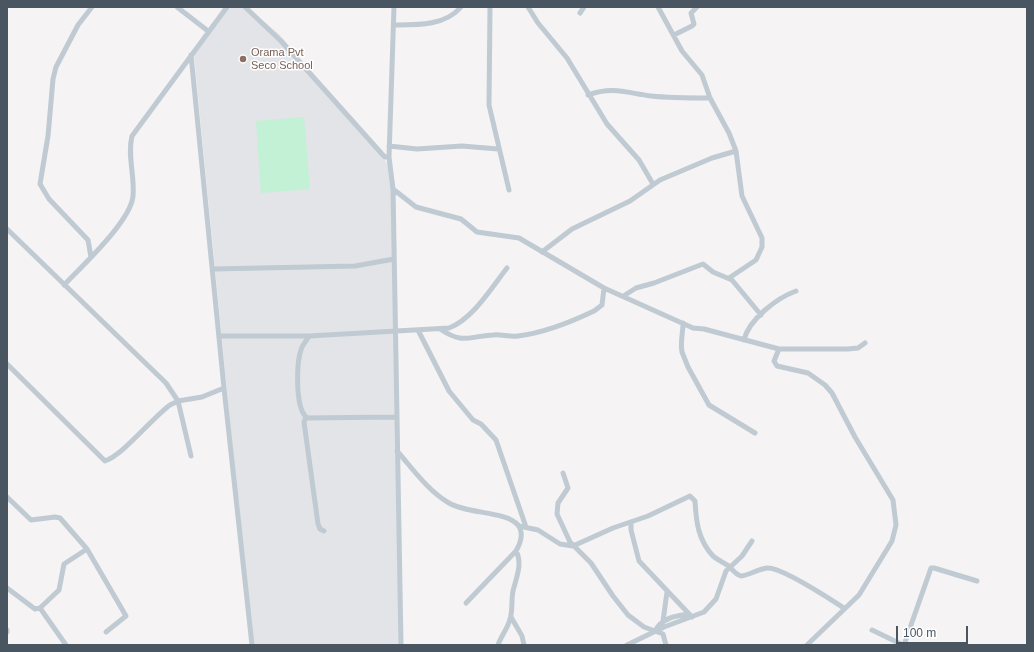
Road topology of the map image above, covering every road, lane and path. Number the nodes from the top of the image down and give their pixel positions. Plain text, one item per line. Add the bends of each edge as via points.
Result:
1 (92, 7) edge
2 (177, 7) edge
3 (227, 7) edge
4 (245, 7) edge
5 (394, 7) edge
6 (461, 7) edge
7 (490, 7) edge
8 (528, 7) edge
9 (584, 7) edge
10 (658, 7) edge
11 (697, 7) edge
12 (580, 13) dead end
13 (394, 25) junction
14 (208, 31) junction
15 (674, 35) junction
16 (191, 55) junction
17 (588, 95) junction
18 (710, 98) junction
19 (390, 146) junction
20 (498, 149) junction
21 (736, 151) junction
22 (389, 157) junction
23 (653, 184) junction
24 (393, 189) junction
25 (509, 190) dead end
26 (7, 229) edge
27 (542, 252) junction
28 (92, 257) junction
29 (394, 259) junction
30 (507, 268) dead end
31 (213, 269) junction
32 (729, 278) junction
33 (64, 285) junction
34 (604, 288) junction
35 (796, 291) dead end
36 (625, 296) junction
37 (762, 315) junction
38 (683, 324) junction
39 (440, 329) junction
40 (395, 330) junction
41 (418, 330) junction
42 (220, 336) junction
43 (309, 336) junction
44 (744, 340) junction
45 (865, 343) dead end
46 (779, 348) junction
47 (7, 364) edge
48 (224, 388) junction
49 (178, 401) junction
50 (396, 417) junction
51 (306, 418) junction
52 (755, 433) dead end
53 (397, 451) junction
54 (191, 456) dead end
55 (563, 473) dead end
56 (7, 497) edge
57 (631, 522) junction
58 (519, 526) junction
59 (526, 528) junction
60 (324, 531) dead end
61 (752, 541) dead end
62 (573, 546) junction
63 (87, 549) junction
64 (516, 551) junction
65 (730, 567) junction
66 (977, 581) dead end
67 (7, 588) edge
68 (667, 592) junction
69 (466, 603) dead end
70 (40, 608) junction
71 (844, 608) junction
72 (690, 615) junction
73 (511, 617) junction
74 (662, 621) junction
75 (872, 630) dead end
76 (655, 631) junction
77 (106, 632) dead end
78 (66, 645) edge
79 (252, 645) edge
80 (401, 645) edge
81 (498, 645) edge
82 (524, 645) edge
83 (627, 645) edge
84 (666, 645) edge
85 (807, 645) edge
86 (903, 645) edge

1 - 28 street via 78,25 56,67 40,184 49,199 88,240
2 - 14 street
3 - 14 street
4 - 22 street via 281,41 382,154
5 - 13 street
6 - 13 street via 445,18 424,25
7 - 20 street via 491,57 488,97
8 - 17 street via 567,58
9 - 12 street
10 - 15 street
11 - 15 street via 691,13 694,24
13 - 19 street
14 - 16 street
15 - 18 street via 682,51 702,75
16 - 28 street via 132,136 130,151 134,190 130,208
16 - 31 street
17 - 18 street via 618,89 652,96
17 - 23 street via 607,124 639,160
18 - 21 street
19 - 20 street via 417,149 462,146
19 - 22 street
20 - 25 street
21 - 23 street via 712,158
21 - 32 street via 742,196 763,242 756,260
22 - 24 street
23 - 27 street via 624,204 572,229
24 - 27 street via 416,207 461,219 480,233 519,238
24 - 29 street
26 - 33 street
27 - 34 street
28 - 33 street
29 - 31 street via 355,266
29 - 40 street
30 - 39 street via 464,320 454,326
31 - 42 street
32 - 36 street via 713,272 702,264 636,288
32 - 37 street via 741,288
33 - 49 street via 166,383
34 - 36 street
34 - 39 street via 602,305 594,311 530,334 466,339 454,337
35 - 37 street via 781,298
36 - 38 street
37 - 44 street via 747,330
38 - 44 street
38 - 52 street via 680,345 682,352 706,400 714,410
39 - 41 street
40 - 41 street
40 - 43 street
40 - 50 street
41 - 59 street via 448,391 473,420 481,424 496,440
42 - 43 street
42 - 48 street
43 - 51 street via 302,348 298,378 299,406
44 - 46 street
45 - 46 street via 858,348 848,349
46 - 71 street via 774,361 777,366 808,373 829,389 895,504 896,524 892,541 862,590
47 - 49 street via 105,461 124,448 161,411
48 - 49 street via 202,397
48 - 79 street
49 - 54 street
50 - 51 street
50 - 53 street
51 - 60 street via 304,422 317,517 320,529
53 - 58 street via 432,489 449,503 471,512 499,516
53 - 80 street
55 - 62 street via 568,488 558,503 557,514
56 - 63 street via 31,520 60,518
57 - 62 street
57 - 65 street via 691,496 695,501 696,524 703,541 713,556
57 - 68 street via 639,562
58 - 59 street
58 - 64 street via 521,536
59 - 62 street via 538,530 560,544
61 - 65 street via 742,556
62 - 76 street via 591,563 628,615 644,627
63 - 70 street via 64,564 59,590
63 - 77 street via 126,616
64 - 69 street
64 - 73 street via 519,565
65 - 71 street via 740,576 765,568 773,569 806,584
65 - 72 street via 710,606 704,612
66 - 86 street via 931,568
67 - 70 street via 35,609
68 - 72 street
68 - 74 street
70 - 78 street
71 - 85 street
72 - 74 street
72 - 76 street
73 - 81 street
73 - 82 street
74 - 76 street
75 - 86 street
76 - 83 street
76 - 84 street via 663,634

